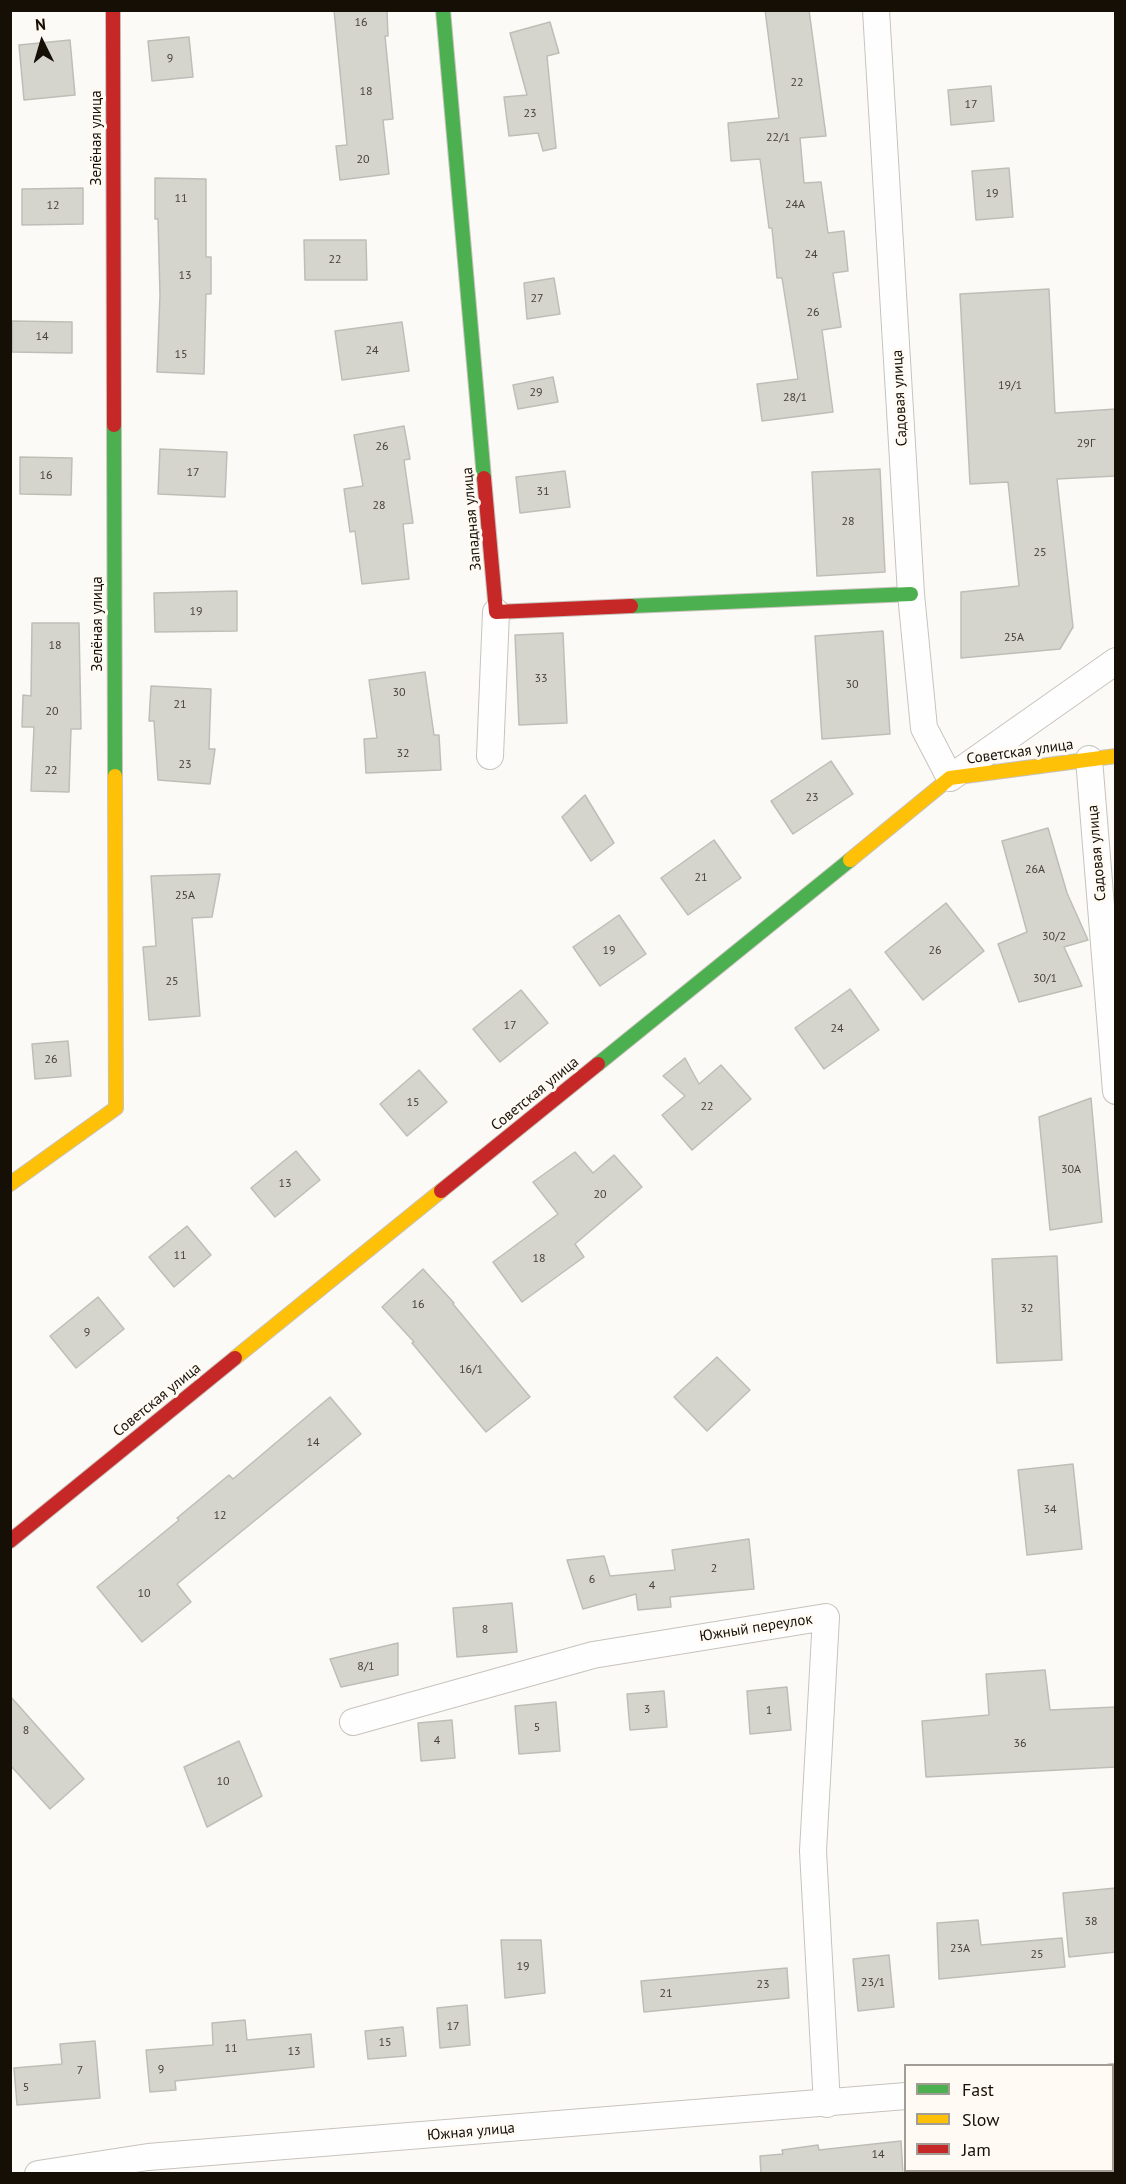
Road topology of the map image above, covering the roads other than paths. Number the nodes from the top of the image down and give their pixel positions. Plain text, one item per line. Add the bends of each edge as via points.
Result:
1 (113, 10) edge
2 (443, 10) edge
3 (876, 10) edge
4 (911, 594) junction
5 (496, 612) junction
6 (1116, 661) edge
7 (490, 756) dead end
8 (1116, 756) edge
9 (1089, 759) junction
10 (950, 778) junction
11 (1116, 1091) edge
12 (10, 1184) edge
13 (10, 1541) edge
14 (352, 1722) dead end
15 (904, 2096) edge
16 (827, 2104) junction
17 (148, 2165) edge
18 (38, 2174) edge

1 - 12 street, Зелёная улица via 116,1108
2 - 5 street, Западная улица
3 - 4 street, Садовая улица
4 - 5 street
4 - 10 street, Садовая улица via 924,728
5 - 7 street
6 - 10 street
8 - 9 street, Советская улица
9 - 10 street, Советская улица
9 - 11 street, Садовая улица
10 - 13 street, Советская улица
14 - 16 street, Южный переулок via 592,1655 826,1617 813,1851
15 - 16 street, Южная улица
16 - 17 street, Южная улица
17 - 18 street, Южная улица

